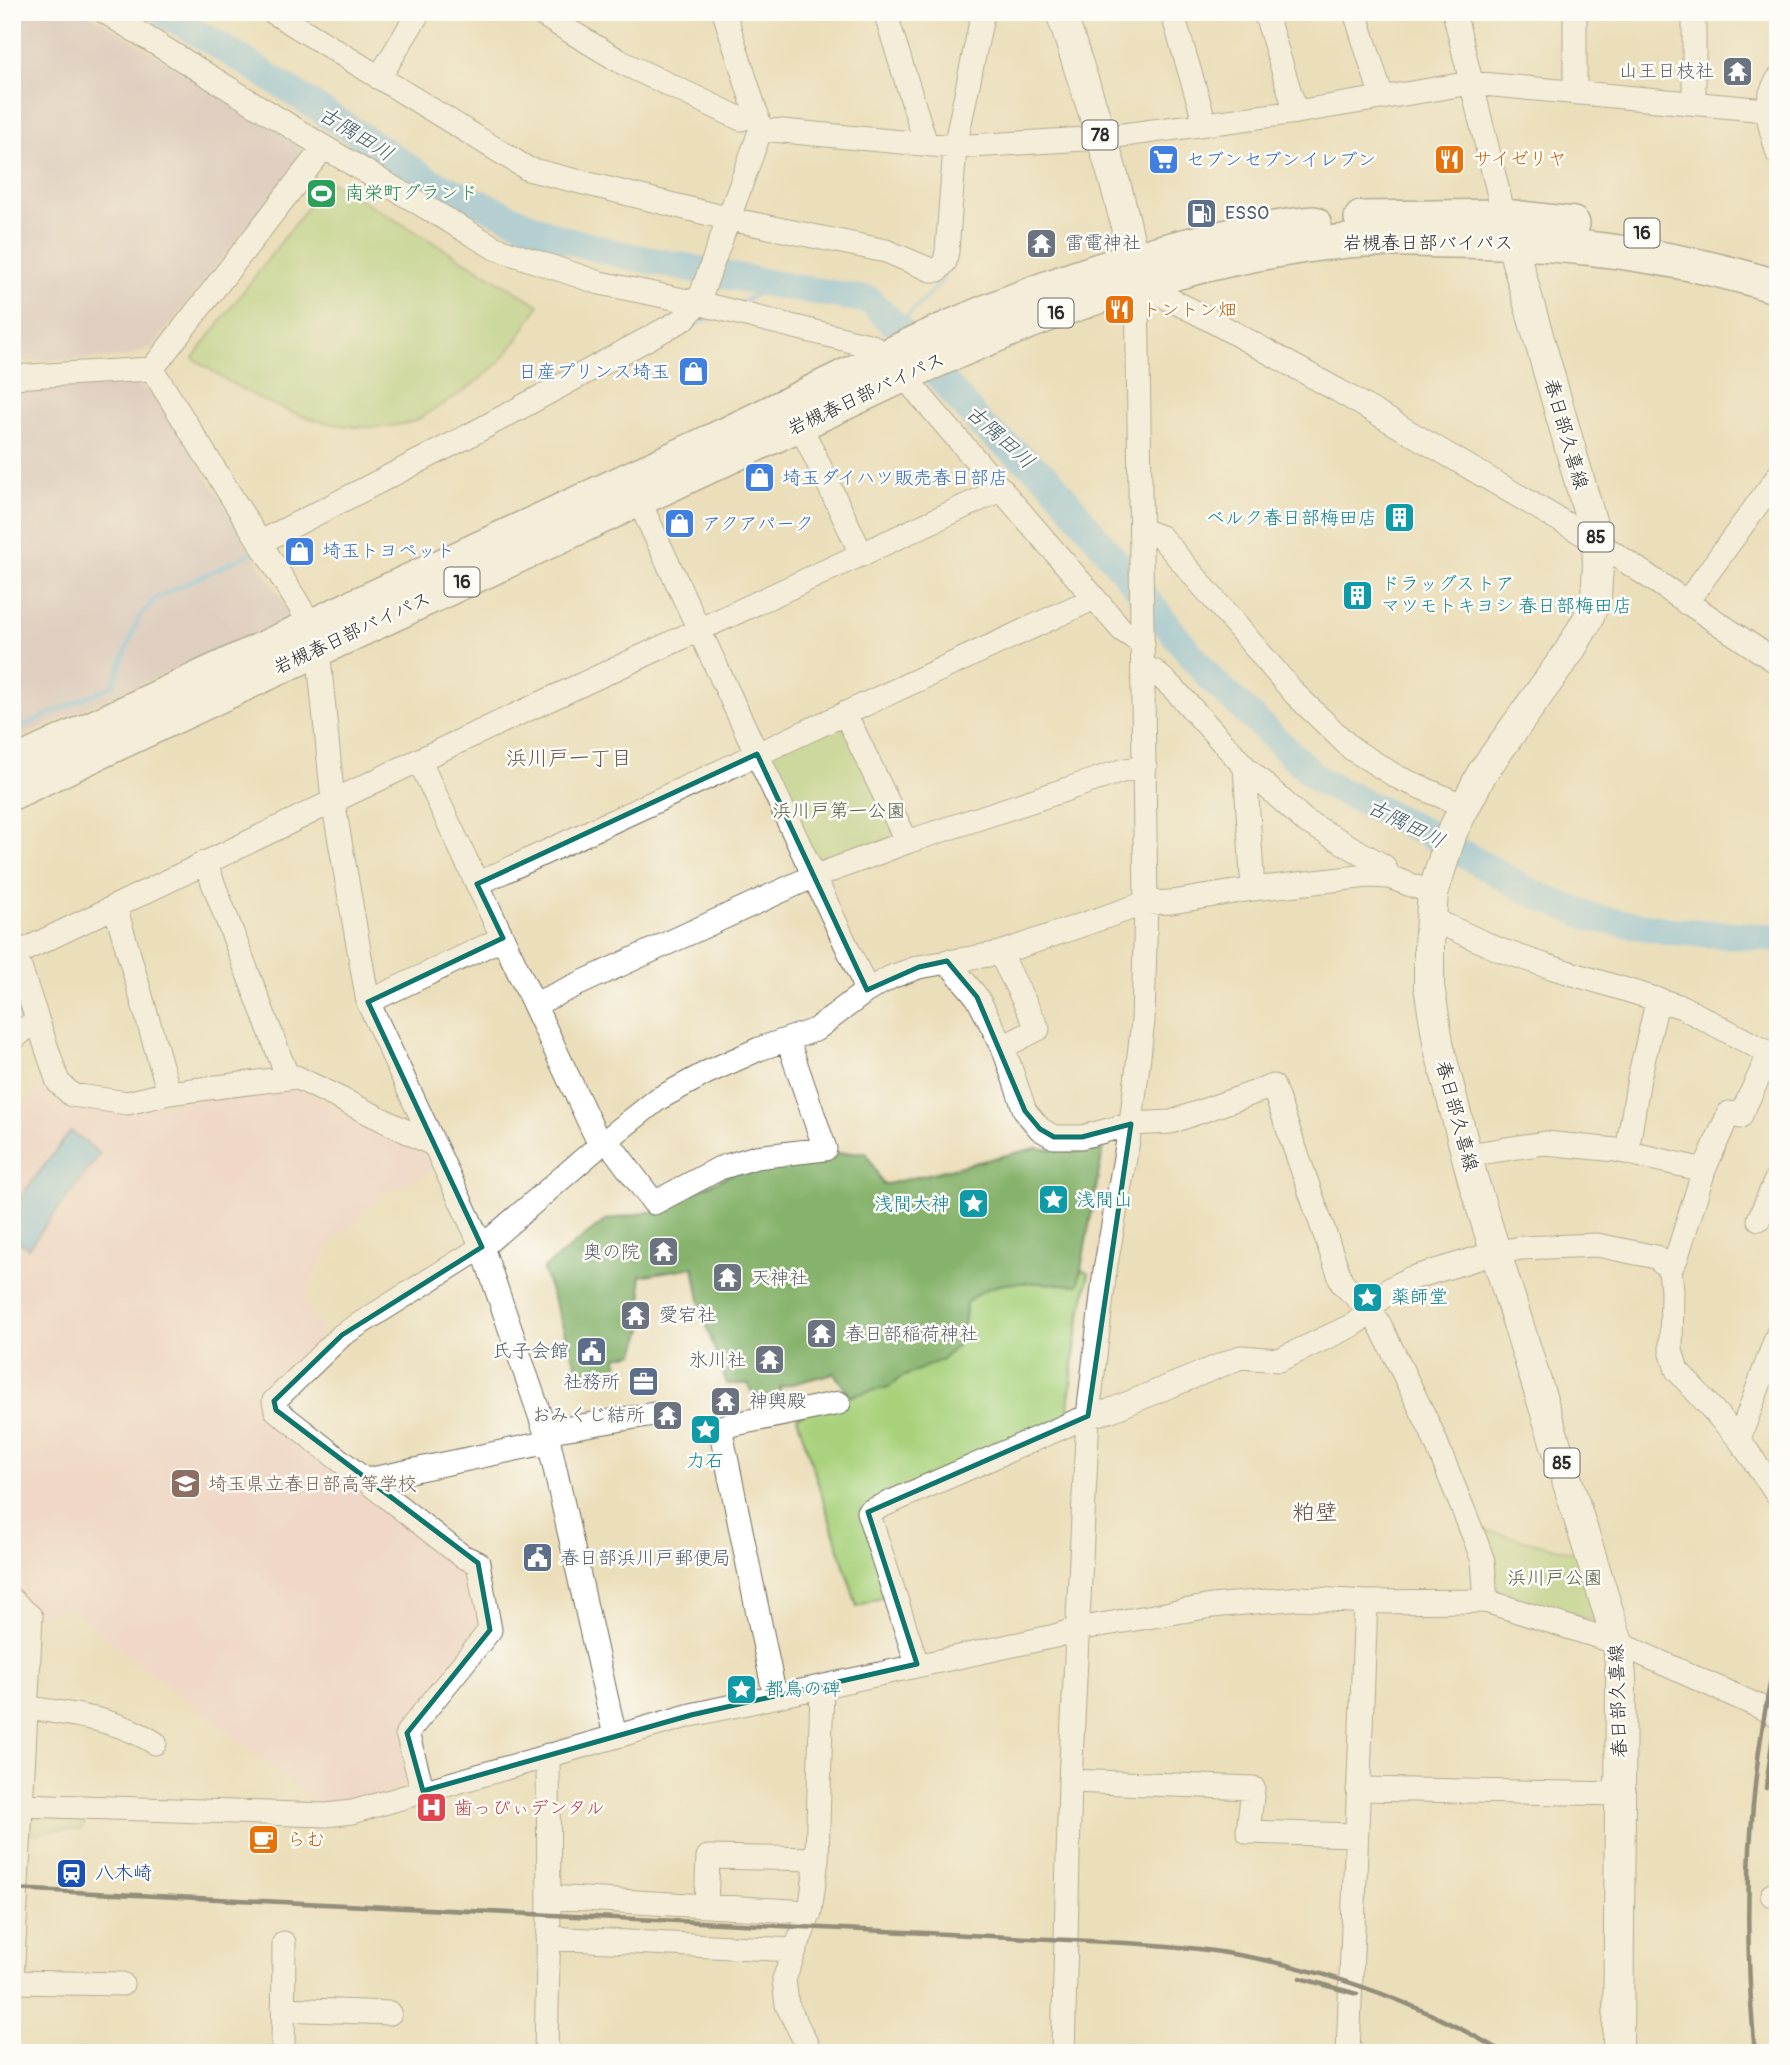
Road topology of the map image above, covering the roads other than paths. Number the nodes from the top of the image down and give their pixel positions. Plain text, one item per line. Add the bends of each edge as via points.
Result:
1 (106, 12) edge
2 (273, 12) edge
3 (419, 12) edge
4 (538, 12) edge
5 (724, 12) edge
6 (885, 12) edge
7 (983, 12) edge
8 (1061, 12) edge
9 (1172, 12) edge
10 (1265, 12) edge
11 (1355, 12) edge
12 (1454, 12) edge
13 (1575, 12) edge
14 (1694, 12) edge
15 (379, 78) junction
16 (1778, 79) edge
17 (1471, 83) junction
18 (1575, 91) junction
19 (1382, 98) junction
20 (1695, 103) junction
21 (1772, 108) edge
22 (1296, 112) junction
23 (759, 122) junction
24 (1205, 123) junction
25 (1101, 138) junction
26 (926, 144) junction
27 (324, 146) junction
28 (955, 147) junction
29 (1778, 154) edge
30 (730, 219) junction
31 (1507, 229) junction
32 (1778, 263) edge
33 (1135, 271) junction
34 (1778, 287) edge
35 (700, 300) junction
36 (899, 364) junction
37 (152, 369) junction
38 (12, 377) edge
39 (800, 425) junction
40 (1778, 476) edge
41 (1002, 489) junction
42 (639, 501) junction
43 (1142, 539) junction
44 (261, 542) junction
45 (1597, 542) junction
46 (862, 555) junction
47 (1093, 596) junction
48 (1686, 603) junction
49 (699, 631) junction
50 (315, 637) junction
51 (1143, 638) junction
52 (1778, 663) edge
53 (1143, 668) junction
54 (845, 713) junction
55 (757, 754) junction
56 (419, 760) junction
57 (12, 765) edge
58 (1245, 767) junction
59 (1145, 768) junction
60 (12, 793) edge
61 (333, 801) junction
62 (1464, 806) junction
63 (907, 842) junction
64 (205, 862) junction
65 (815, 877) junction
66 (1390, 877) junction
67 (477, 884) junction
68 (1252, 889) junction
69 (1434, 899) junction
70 (1146, 903) junction
71 (114, 906) junction
72 (503, 938) junction
73 (14, 951) edge
74 (1000, 953) junction
75 (947, 961) junction
76 (865, 992) junction
77 (1658, 999) junction
78 (368, 1002) junction
79 (535, 1004) junction
80 (37, 1019) junction
81 (12, 1040) edge
82 (788, 1041) junction
83 (1003, 1047) junction
84 (1774, 1056) edge
85 (288, 1078) junction
86 (169, 1093) junction
87 (1130, 1124) junction
88 (603, 1142) junction
89 (434, 1145) junction
90 (1627, 1152) junction
91 (1466, 1155) junction
92 (1704, 1170) junction
93 (1778, 1175) edge
94 (1759, 1219) dead end
95 (482, 1247) junction
96 (1495, 1252) junction
97 (1670, 1269) junction
98 (1370, 1311) junction
99 (1778, 1333) edge
100 (839, 1404) dead end
101 (654, 1414) dead end
102 (1088, 1416) junction
103 (547, 1437) junction
104 (1739, 1439) junction
105 (367, 1480) junction
106 (1778, 1496) edge
107 (12, 1600) edge
108 (1486, 1601) junction
109 (1367, 1602) junction
110 (1077, 1629) junction
111 (1618, 1643) junction
112 (916, 1664) junction
113 (822, 1688) junction
114 (775, 1697) junction
115 (21, 1705) edge
116 (1778, 1715) edge
117 (615, 1736) junction
118 (155, 1743) dead end
119 (548, 1755) junction
120 (1070, 1781) junction
121 (1358, 1789) junction
122 (423, 1791) junction
123 (1620, 1794) junction
124 (20, 1805) junction
125 (1356, 1835) junction
126 (817, 1858) junction
127 (549, 1897) junction
128 (706, 1906) junction
129 (810, 1912) junction
130 (548, 1938) junction
131 (285, 1943) dead end
132 (794, 1950) junction
133 (13, 1972) edge
134 (122, 1984) dead end
135 (283, 2009) junction
136 (390, 2013) dead end
137 (283, 2053) edge
138 (546, 2053) edge
139 (808, 2053) edge
140 (1063, 2053) edge
141 (1348, 2053) edge
142 (1618, 2053) edge

1 - 27 street
2 - 15 street
3 - 15 street
4 - 23 street via 623,63 741,119
5 - 23 street
6 - 26 street
7 - 28 street
8 - 25 main road, 78
9 - 24 street
10 - 22 street
11 - 19 street
12 - 17 street
13 - 18 street
14 - 20 street
15 - 30 street via 528,169
16 - 21 street
17 - 18 street
17 - 19 street
17 - 31 street
18 - 20 street
19 - 22 street
20 - 21 street
21 - 29 street
22 - 24 street
23 - 26 street
23 - 30 street
24 - 25 street
25 - 28 street
25 - 33 main road, 78
26 - 28 street
27 - 35 street via 495,247 600,282
27 - 37 street
28 - 30 street via 947,251 938,270 886,251
30 - 35 street
31 - 32 highway, 岩槻春日部バイパス / 16 via 1631,231
31 - 33 highway, 岩槻春日部バイパス / 16 via 1315,245
31 - 34 highway, 岩槻春日部バイパス / 16 via 1564,245 1705,268
31 - 45 main road, 春日部久喜線 / 85
33 - 36 highway, 岩槻春日部バイパス / 16 via 1007,304 966,334
33 - 43 street
33 - 45 street via 1203,316
35 - 36 street via 872,346
35 - 44 street via 684,319
36 - 39 highway, 岩槻春日部バイパス / 16
36 - 41 street
36 - 50 highway, 岩槻春日部バイパス / 16 via 744,426
37 - 38 street
37 - 44 street
39 - 42 highway, 岩槻春日部バイパス / 16
39 - 46 street
40 - 48 street
41 - 46 street
41 - 47 street
42 - 49 street
42 - 50 highway, 岩槻春日部バイパス / 16
43 - 51 street
43 - 62 street via 1161,537 1295,694 1352,749 1397,777
44 - 50 street
45 - 48 street
45 - 62 main road, 春日部久喜線 / 85 via 1596,596 1588,619
46 - 49 street
47 - 51 street via 1122,629
47 - 54 street
48 - 52 street
49 - 55 street
49 - 56 street
50 - 57 highway, 岩槻春日部バイパス / 16
50 - 60 highway, 岩槻春日部バイパス / 16
50 - 61 street
51 - 53 street
53 - 58 street via 1154,671 1175,690
53 - 59 street
54 - 55 street
54 - 63 street
55 - 65 street
55 - 67 street
56 - 61 street
56 - 67 street
58 - 66 street via 1305,821 1384,866
58 - 68 street
59 - 63 street
59 - 70 street
61 - 64 street
61 - 78 street
62 - 69 main road, 春日部久喜線 / 85 via 1446,850
63 - 65 street
64 - 71 street
64 - 85 street
65 - 76 street
65 - 79 street
66 - 68 street
66 - 69 street
67 - 72 street
68 - 70 street
69 - 77 street via 1500,950
69 - 91 main road, 春日部久喜線 / 85 via 1429,972 1433,1017
70 - 74 street
70 - 87 street via 1143,1021
71 - 73 street
71 - 86 street
72 - 78 street
72 - 79 street
73 - 80 street
74 - 75 street
74 - 83 street via 1038,1029
75 - 76 street via 891,977
75 - 83 street via 977,997
76 - 82 street via 815,1030
77 - 84 street
77 - 90 street
78 - 89 street
79 - 88 street
80 - 81 street
80 - 86 street via 58,1082 72,1095 128,1103
82 - 88 street via 759,1049 658,1099
82 - 88 street via 825,1149 756,1157 720,1168 654,1203
83 - 87 street via 1025,1111 1040,1129 1054,1137 1082,1137
84 - 92 street via 1740,1117 1729,1113
85 - 86 street
85 - 89 street via 296,1077
87 - 98 street via 1171,1122 1273,1086 1342,1283
87 - 102 street via 1105,1270
88 - 95 street
89 - 95 street
90 - 91 street via 1545,1143
90 - 92 street
91 - 96 main road, 春日部久喜線 / 85
92 - 97 street
93 - 94 street
95 - 103 street
95 - 105 street via 342,1335 274,1401 276,1410
96 - 97 street via 1598,1245 1656,1257
96 - 98 street via 1409,1279 1390,1289
96 - 111 main road, 春日部久喜線 / 85
97 - 104 street via 1671,1350 1677,1370
98 - 102 street via 1355,1324 1279,1360 1241,1357
98 - 108 street via 1431,1430 1475,1539 1483,1561
99 - 104 street
100 - 114 street via 720,1427
101 - 103 street
102 - 110 street
102 - 112 street via 868,1512
103 - 105 street
103 - 117 street
104 - 106 street
105 - 122 street via 462,1556 478,1563 486,1606 490,1630 407,1733
107 - 115 street via 31,1616
108 - 109 street
108 - 111 street
109 - 110 street via 1300,1598 1212,1605
109 - 121 street
110 - 112 street
110 - 120 street
111 - 116 street
111 - 123 main road, 春日部久喜線 / 85
112 - 113 street
113 - 114 street
113 - 126 street
114 - 117 street
115 - 118 street via 113,1723
115 - 124 street
117 - 119 street
119 - 122 street
119 - 127 street
120 - 125 street via 1253,1788 1248,1832
120 - 140 street
121 - 123 street
121 - 125 street
122 - 124 street via 326,1815
123 - 142 main road, 春日部久喜線 / 85
124 - 133 street
125 - 141 street
126 - 128 street via 708,1857
126 - 129 street
127 - 128 street
127 - 130 street
128 - 129 street
129 - 132 street
130 - 132 street
130 - 138 street
131 - 135 street
132 - 139 street via 784,1979 787,2005
133 - 134 street
135 - 136 street
135 - 137 street

